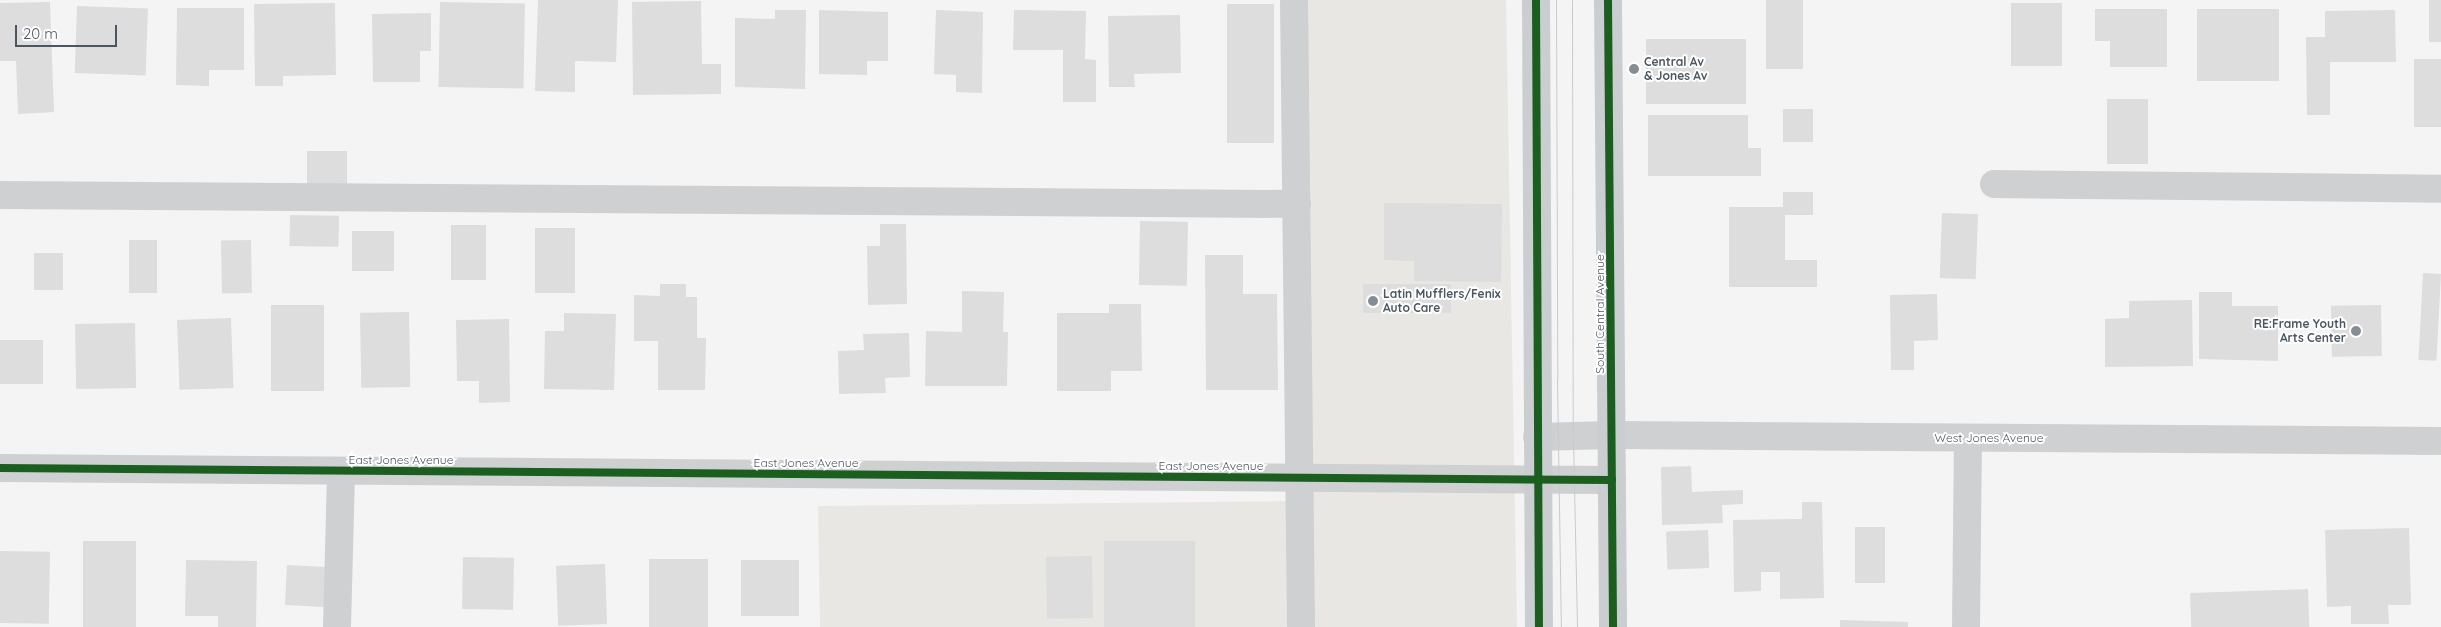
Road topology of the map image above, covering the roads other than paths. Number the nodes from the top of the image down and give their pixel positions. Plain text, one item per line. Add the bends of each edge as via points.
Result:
1 (1294, 0) edge
2 (1536, 0) edge
3 (1608, 0) edge
4 (1994, 184) dead end
5 (2441, 189) edge
6 (0, 195) edge
7 (1297, 204) junction
8 (1612, 435) junction
9 (1537, 436) junction
10 (1968, 438) junction
11 (2441, 441) edge
12 (0, 468) edge
13 (341, 471) junction
14 (1301, 478) junction
15 (1537, 480) junction
16 (1612, 480) junction
17 (337, 627) edge
18 (1301, 627) edge
19 (1539, 627) edge
20 (1613, 627) edge
21 (1966, 627) edge

1 - 7 street
2 - 9 main road
3 - 8 main road, South Central Avenue
4 - 5 street
6 - 7 street
7 - 14 street
8 - 9 street, West Jones Avenue
8 - 10 street, West Jones Avenue
8 - 16 main road, South Central Avenue
9 - 15 main road
10 - 11 street, West Jones Avenue
10 - 21 street
12 - 13 street, East Jones Avenue
13 - 14 street, East Jones Avenue
13 - 17 street
14 - 15 street, East Jones Avenue
14 - 18 street
15 - 16 street, East Jones Avenue
15 - 19 main road
16 - 20 main road, South Central Avenue

